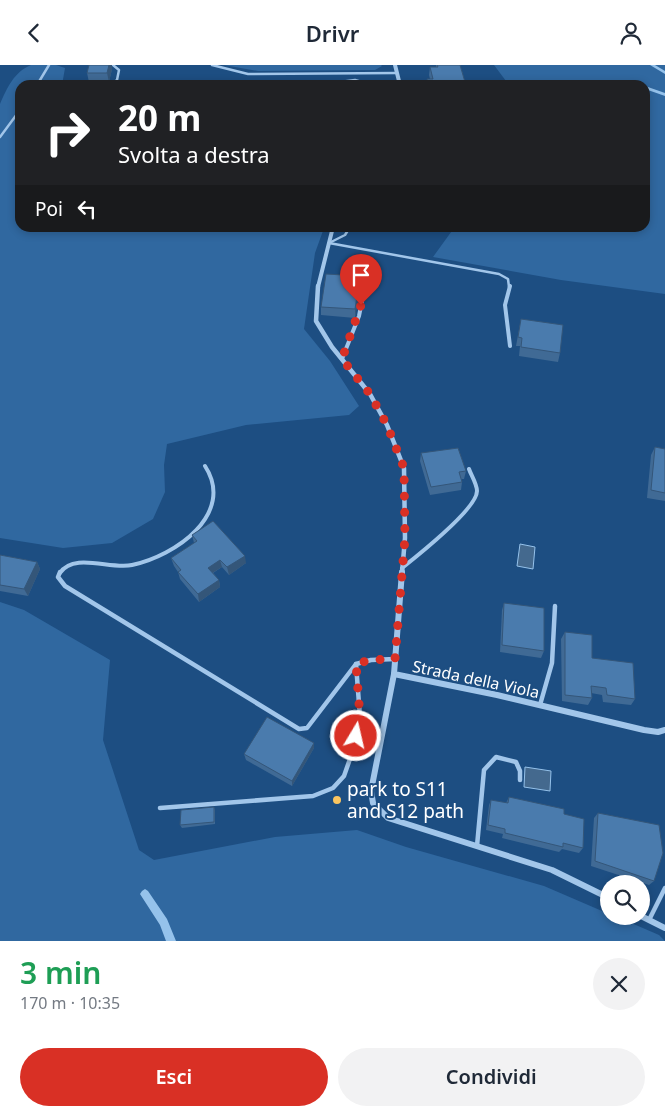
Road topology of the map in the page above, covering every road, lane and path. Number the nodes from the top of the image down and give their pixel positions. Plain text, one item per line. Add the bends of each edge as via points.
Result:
1 (49, 65) edge
2 (113, 65) edge
3 (212, 65) edge
4 (395, 65) edge
5 (397, 73) junction
6 (40, 80) edge
7 (117, 80) edge
8 (399, 80) edge
9 (15, 117) edge
10 (0, 137) edge
11 (332, 232) edge
12 (346, 232) edge
13 (329, 243) junction
14 (364, 286) dead end
15 (510, 345) dead end
16 (342, 359) junction
17 (205, 466) dead end
18 (469, 469) dead end
19 (402, 568) junction
20 (555, 605) dead end
21 (395, 659) junction
22 (356, 664) junction
23 (394, 674) junction
24 (540, 705) junction
25 (665, 730) edge
26 (520, 780) dead end
27 (160, 808) dead end
28 (477, 846) junction
29 (665, 888) edge
30 (600, 894) edge
31 (650, 918) edge
32 (650, 920) edge
33 (665, 928) edge

1 - 6 lane
2 - 7 lane via 119,70
3 - 5 lane via 248,73
4 - 5 street
5 - 8 street
9 - 10 lane
11 - 13 street, Strada della Viola
12 - 13 lane via 341,239
13 - 15 lane via 499,274 508,279 510,285 505,305
13 - 16 street, Strada della Viola via 318,286 316,321
14 - 16 lane via 359,316
16 - 19 street, Strada della Viola via 370,394 387,425 404,468 406,499
17 - 22 lane via 214,481 210,513 186,539 138,564 123,567 76,563 60,570 58,577 65,586 299,729 307,729
18 - 19 lane via 478,491 476,498
19 - 21 street, Strada della Viola
20 - 24 lane via 552,663
21 - 22 lane
21 - 23 street, Strada della Viola
22 - 27 lane via 360,717 344,776 333,788 313,796
23 - 24 street, Strada della Viola
23 - 28 street via 371,791 373,803 388,818
24 - 25 street, Strada della Viola via 658,733
26 - 28 lane via 516,762 496,757 489,762 484,771
28 - 30 street via 552,870
29 - 31 lane
32 - 33 street

